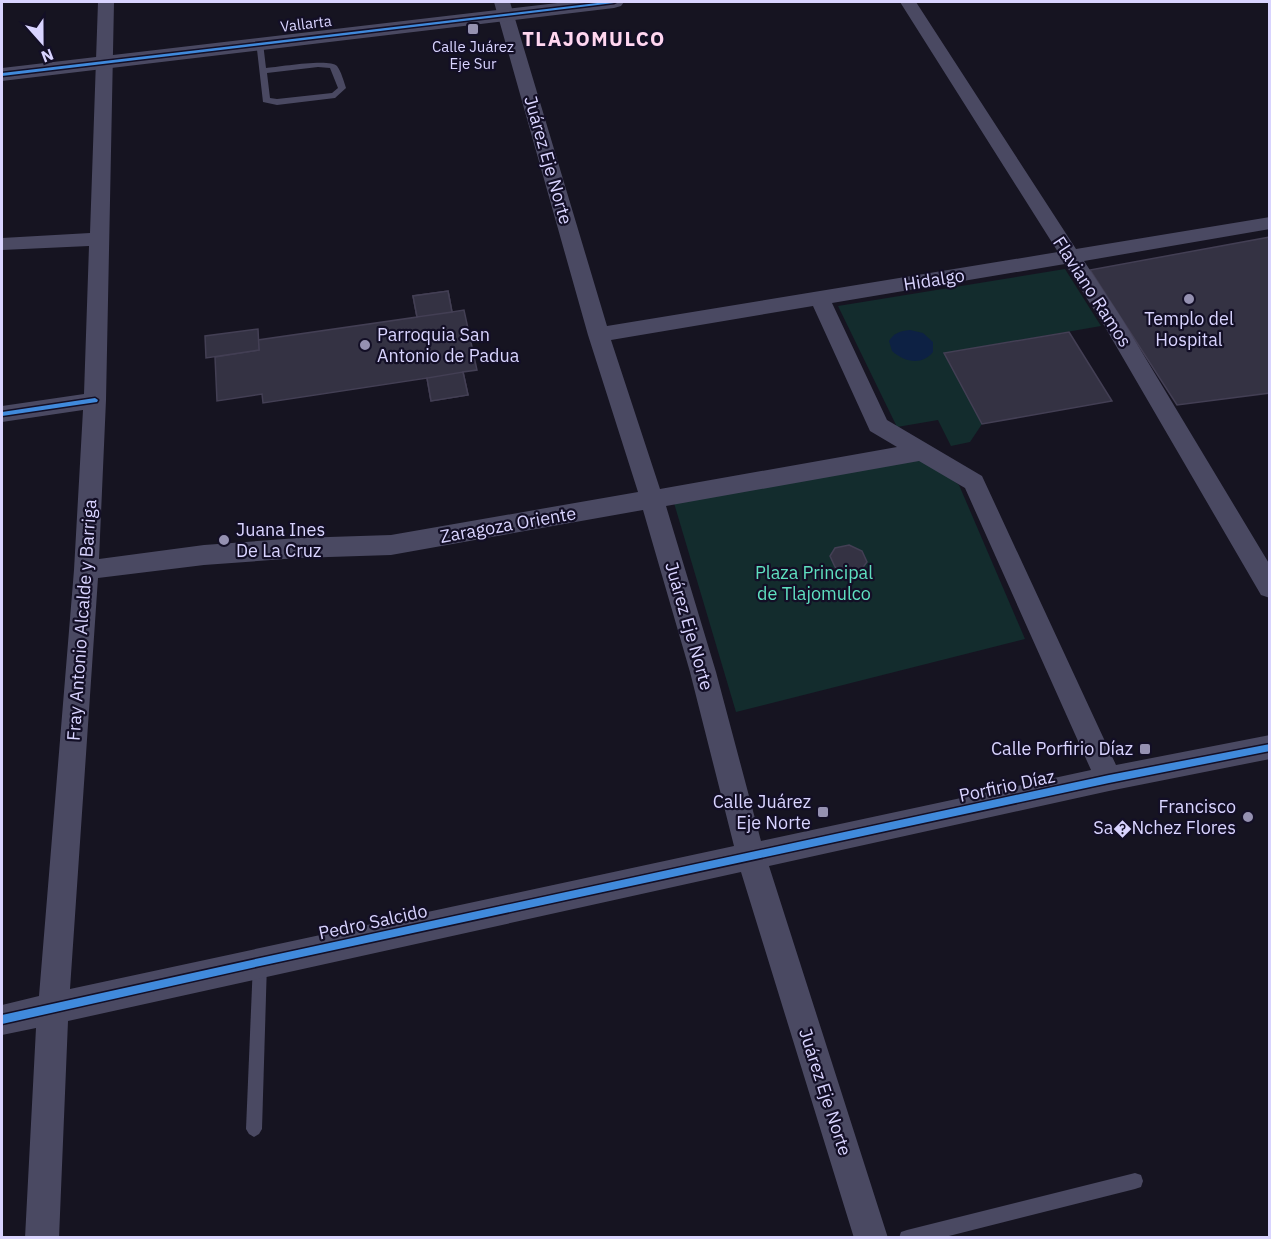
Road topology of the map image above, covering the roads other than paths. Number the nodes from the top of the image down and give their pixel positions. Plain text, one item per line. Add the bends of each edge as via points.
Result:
1 (105, 2) edge
2 (614, 2) edge
3 (908, 2) edge
4 (504, 8) edge
5 (260, 43) junction
6 (104, 62) junction
7 (263, 71) junction
8 (2, 75) edge
9 (1269, 223) edge
10 (99, 239) junction
11 (2, 244) edge
12 (1070, 257) junction
13 (820, 299) junction
14 (599, 335) junction
15 (95, 400) junction
16 (2, 414) edge
17 (925, 451) junction
18 (652, 499) junction
19 (86, 570) junction
20 (1269, 588) edge
21 (1269, 747) edge
22 (1108, 779) junction
23 (751, 856) junction
24 (260, 962) junction
25 (53, 1010) junction
26 (2, 1020) edge
27 (254, 1129) dead end
28 (1135, 1180) dead end
29 (42, 1238) edge
30 (871, 1238) edge
31 (907, 1238) edge

1 - 6 street, Fray Antonio Alcalde y Barriga
2 - 4 street, Vallarta
3 - 12 street, Flaviano Ramos
4 - 5 street, Vallarta
4 - 14 street, Juárez Eje Norte
5 - 6 street, Vallarta
5 - 7 lane
6 - 8 street, Vallarta
6 - 10 street, Fray Antonio Alcalde y Barriga
7 - 7 lane via 333,66 342,88 335,95 266,100
9 - 12 street, Hidalgo
10 - 11 street
10 - 15 street, Fray Antonio Alcalde y Barriga
12 - 13 street, Hidalgo
12 - 20 street, Flaviano Ramos via 1114,324
13 - 14 street, Hidalgo
13 - 17 street via 878,425
14 - 18 street, Juárez Eje Norte
15 - 16 street
15 - 19 street, Fray Antonio Alcalde y Barriga
17 - 18 street, Zaragoza Oriente
17 - 22 street via 974,482
18 - 19 street, Zaragoza Oriente via 391,545 204,555
18 - 23 street, Juárez Eje Norte
19 - 25 street, Fray Antonio Alcalde y Barriga
21 - 22 street, Porfirio Díaz
22 - 23 street, Porfirio Díaz
23 - 24 street, Pedro Salcido
23 - 30 street, Juárez Eje Norte
24 - 25 street, Pedro Salcido
24 - 27 lane
25 - 26 street, Pedro Salcido
25 - 29 street, Fray Antonio Alcalde y Barriga
28 - 31 lane

